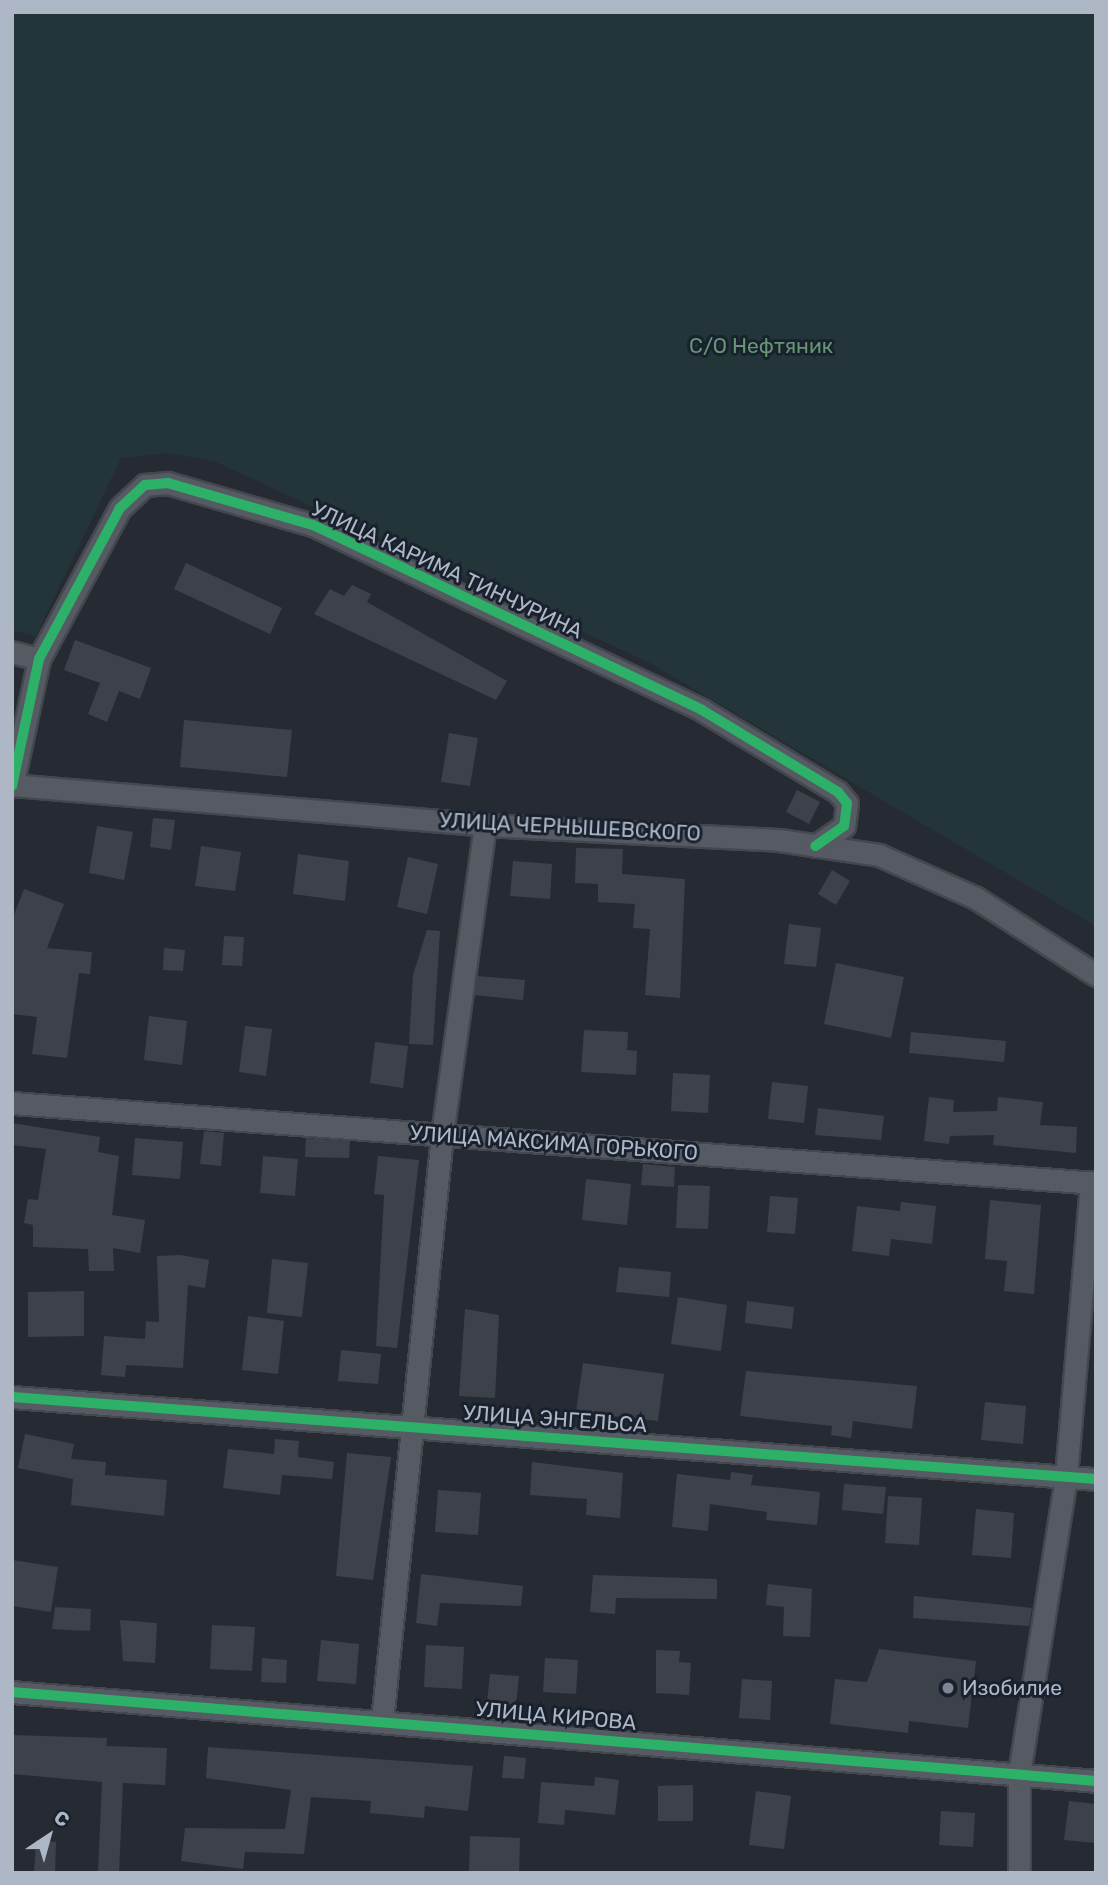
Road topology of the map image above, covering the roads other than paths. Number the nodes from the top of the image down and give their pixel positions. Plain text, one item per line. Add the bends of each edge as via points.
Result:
1 (12, 652) edge
2 (39, 659) junction
3 (12, 785) edge
4 (485, 825) junction
5 (815, 846) junction
6 (1096, 975) edge
7 (12, 1103) edge
8 (442, 1135) junction
9 (1093, 1183) edge
10 (12, 1397) edge
11 (413, 1428) junction
12 (1066, 1476) junction
13 (1096, 1479) edge
14 (12, 1692) edge
15 (382, 1721) junction
16 (1019, 1774) junction
17 (1096, 1780) edge
18 (1019, 1873) edge

1 - 2 street
2 - 3 street, УЛИЦА КАРИМА ТИНЧУРИНА
2 - 5 street, УЛИЦА КАРИМА ТИНЧУРИНА via 130,495 145,485 191,485 313,525 702,710 838,792 847,803 844,826
3 - 4 street, УЛИЦА ЧЕРНЫШЕВСКОГО
4 - 5 street, УЛИЦА ЧЕРНЫШЕВСКОГО
4 - 8 street
5 - 6 street, УЛИЦА ЧЕРНЫШЕВСКОГО via 878,855 925,872
7 - 8 street, УЛИЦА МАКСИМА ГОРЬКОГО
8 - 9 street, УЛИЦА МАКСИМА ГОРЬКОГО
8 - 11 street
9 - 12 street
10 - 11 street, УЛИЦА ЭНГЕЛЬСА
11 - 12 street, УЛИЦА ЭНГЕЛЬСА
11 - 15 street
12 - 13 street, УЛИЦА ЭНГЕЛЬСА
12 - 16 street
14 - 15 street, УЛИЦА КИРОВА
15 - 16 street, УЛИЦА КИРОВА
16 - 17 street, УЛИЦА КИРОВА
16 - 18 street

